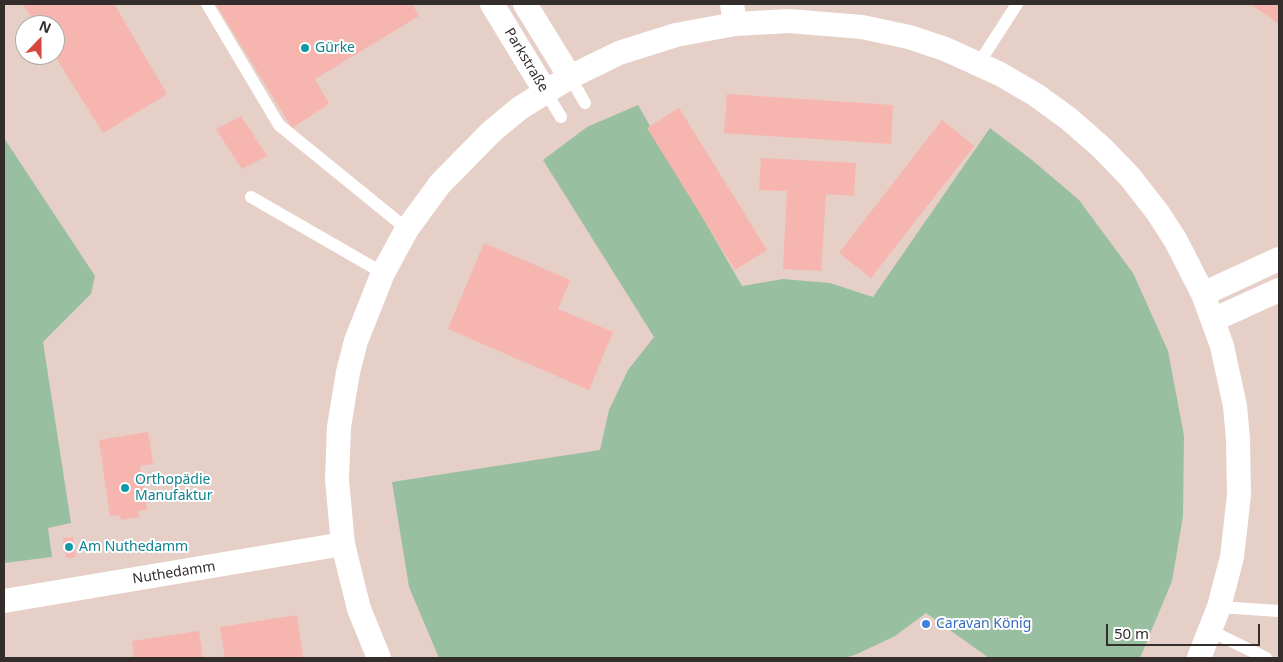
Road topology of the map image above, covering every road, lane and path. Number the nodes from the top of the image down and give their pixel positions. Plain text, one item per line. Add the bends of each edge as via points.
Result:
1 (207, 4) edge
2 (492, 4) edge
3 (525, 4) edge
4 (1017, 4) edge
5 (733, 14) edge
6 (979, 63) junction
7 (570, 77) junction
8 (545, 91) junction
9 (585, 103) dead end
10 (561, 117) dead end
11 (252, 197) dead end
12 (408, 229) junction
13 (1279, 259) edge
14 (383, 273) junction
15 (1279, 290) edge
16 (1203, 294) junction
17 (1213, 320) junction
18 (343, 544) junction
19 (4, 601) edge
20 (1219, 607) junction
21 (1279, 611) edge
22 (1211, 631) junction
23 (379, 658) edge
24 (1199, 658) edge
25 (1264, 658) edge

1 - 12 lane via 279,125
2 - 8 street, Parkstraße
3 - 7 street, Parkstraße
4 - 6 lane
5 - 6 street via 862,27 909,37
5 - 7 street via 620,53
6 - 16 street via 1036,95 1102,148 1158,213
7 - 8 street
7 - 9 lane, Parkstraße
8 - 10 lane, Parkstraße
8 - 12 street via 491,132 464,158 440,184
11 - 14 lane
12 - 14 street
13 - 16 street
14 - 18 street via 356,341 342,403 337,480
15 - 17 street
16 - 17 street
17 - 20 street via 1227,364 1235,406 1240,467 1232,557
18 - 19 street, Nuthedamm
18 - 23 street via 359,609
20 - 21 lane
20 - 22 street
22 - 24 street
22 - 25 lane

